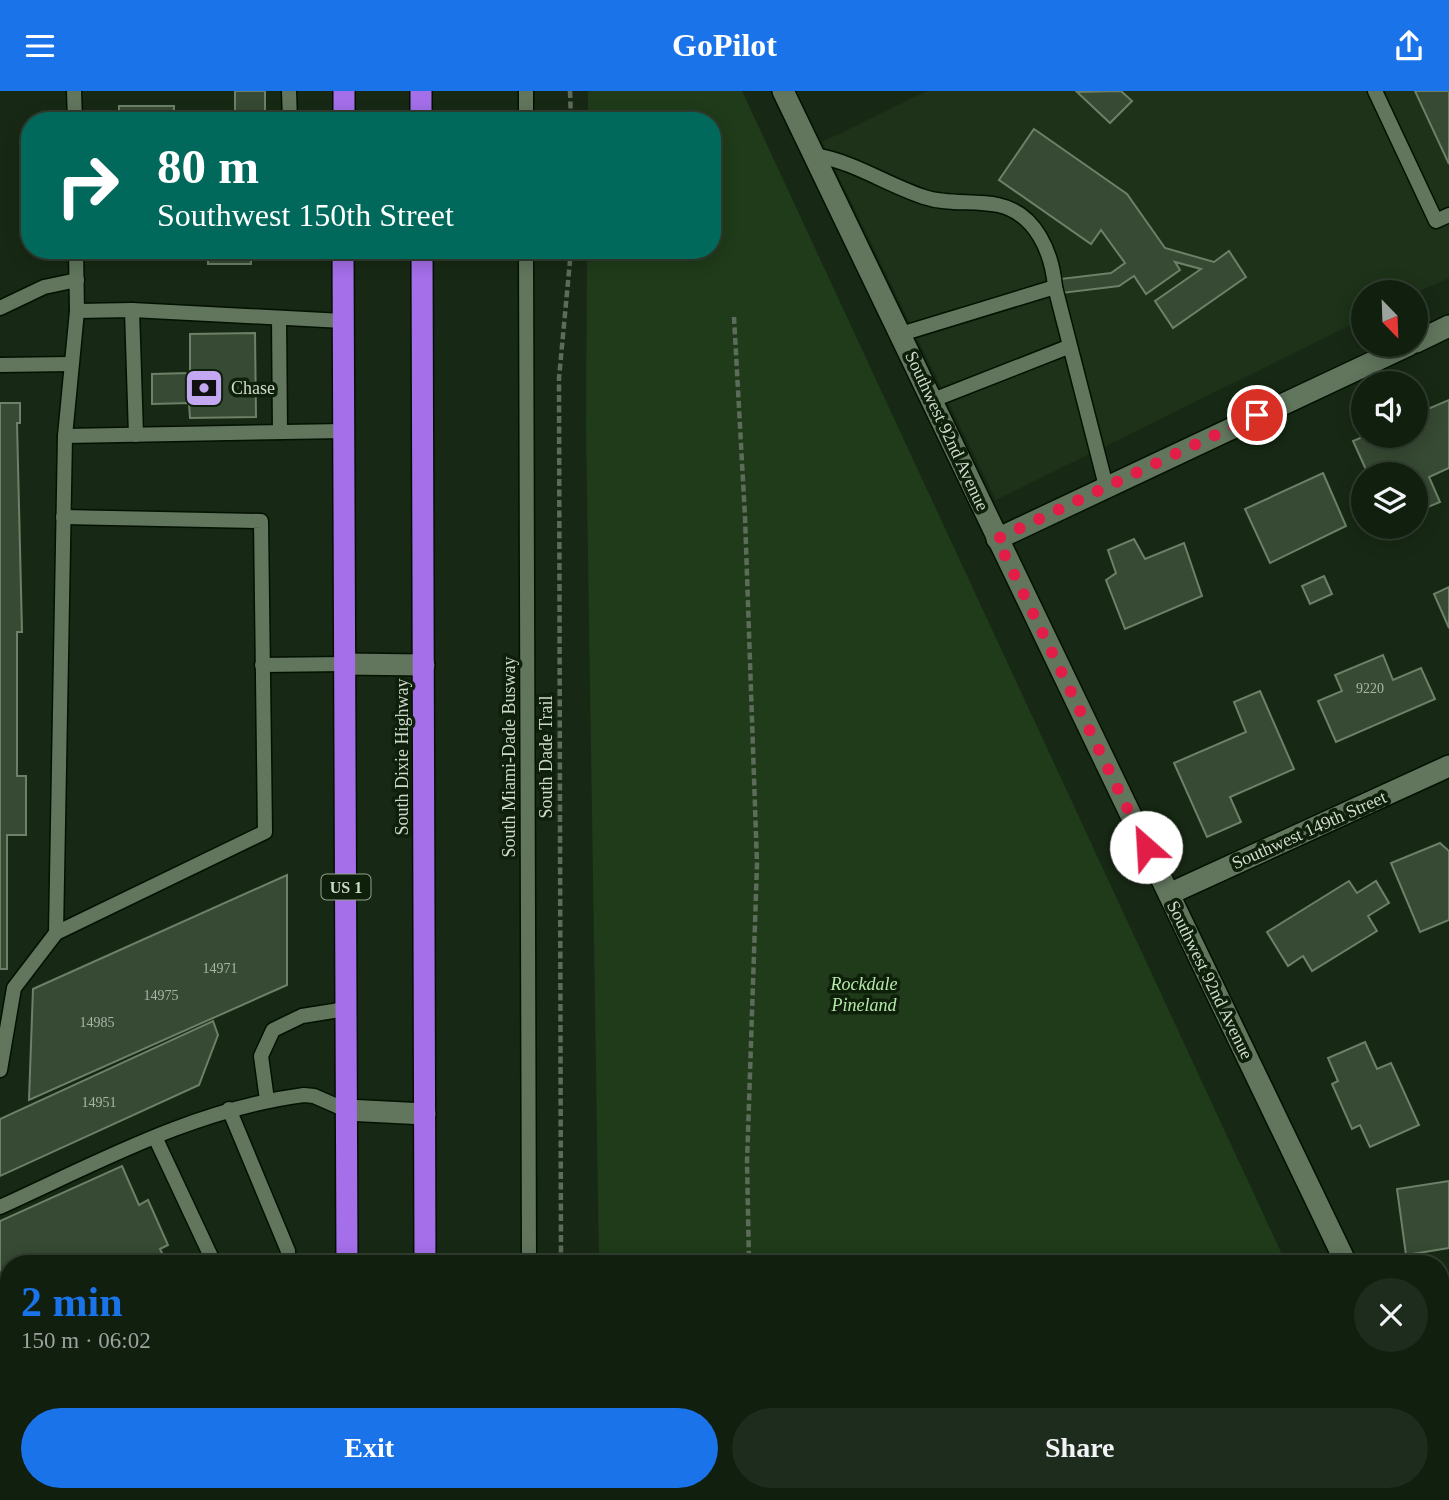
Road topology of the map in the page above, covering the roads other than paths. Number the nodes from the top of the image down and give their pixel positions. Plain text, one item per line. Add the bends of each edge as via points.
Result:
1 (75, 91) edge
2 (289, 91) edge
3 (344, 91) edge
4 (421, 91) edge
5 (526, 91) edge
6 (783, 91) edge
7 (1375, 91) edge
8 (75, 112) edge
9 (290, 112) edge
10 (344, 112) edge
11 (421, 112) edge
12 (526, 112) edge
13 (814, 155) junction
14 (1449, 215) edge
15 (76, 259) edge
16 (343, 259) edge
17 (422, 259) edge
18 (526, 259) edge
19 (77, 279) junction
20 (1055, 287) junction
21 (0, 308) edge
22 (132, 310) junction
23 (77, 311) junction
24 (279, 318) junction
25 (343, 321) junction
26 (1449, 326) edge
27 (901, 334) junction
28 (1428, 336) edge
29 (1068, 347) junction
30 (1383, 357) edge
31 (71, 363) junction
32 (0, 365) edge
33 (933, 400) junction
34 (344, 431) junction
35 (280, 432) junction
36 (136, 435) junction
37 (65, 436) junction
38 (1106, 486) junction
39 (63, 517) junction
40 (997, 539) junction
41 (345, 664) junction
42 (262, 665) junction
43 (424, 665) junction
44 (1449, 767) edge
45 (1169, 894) junction
46 (56, 933) junction
47 (346, 1009) junction
48 (0, 1070) edge
49 (267, 1100) junction
50 (229, 1109) junction
51 (346, 1111) junction
52 (425, 1114) junction
53 (155, 1137) junction
54 (0, 1207) edge
55 (210, 1255) edge
56 (288, 1255) edge
57 (347, 1255) edge
58 (425, 1255) edge
59 (529, 1255) edge
60 (1342, 1255) edge

1 - 8 lane
2 - 9 lane
3 - 10 highway
4 - 11 highway
5 - 12 lane
6 - 13 street, Southwest 92nd Avenue
7 - 14 lane via 1436,221
13 - 20 lane via 843,160 928,199 1000,205 1017,214 1037,228
13 - 27 street, Southwest 92nd Avenue
15 - 19 lane
16 - 25 highway, US 1
17 - 43 highway, South Dixie Highway
18 - 59 lane, South Miami-Dade Busway
19 - 21 lane via 44,287
19 - 23 lane
20 - 27 lane
20 - 29 lane
22 - 23 lane
22 - 24 lane
22 - 36 lane
23 - 31 lane
24 - 25 lane
24 - 35 lane
25 - 34 highway, US 1
26 - 28 street
27 - 33 street, Southwest 92nd Avenue
29 - 33 lane
29 - 38 lane
30 - 38 street
31 - 32 lane
31 - 37 lane
33 - 40 street, Southwest 92nd Avenue
34 - 35 lane
34 - 41 highway, US 1
35 - 36 lane
36 - 37 lane
37 - 39 lane
38 - 40 street
39 - 42 lane via 261,521
39 - 46 lane
40 - 45 street, Southwest 92nd Avenue
41 - 42 lane
41 - 43 street
41 - 47 highway, US 1
42 - 46 lane via 265,832
43 - 52 highway, South Dixie Highway
44 - 45 street, Southwest 149th Street
45 - 60 street, Southwest 92nd Avenue
46 - 48 lane via 14,988
47 - 49 lane via 302,1016 273,1030 261,1056
47 - 51 highway, US 1
49 - 50 lane
49 - 51 lane via 314,1096
50 - 53 lane
50 - 56 lane
51 - 52 street
51 - 57 highway, US 1
52 - 58 highway, South Dixie Highway
53 - 54 lane
53 - 55 lane

